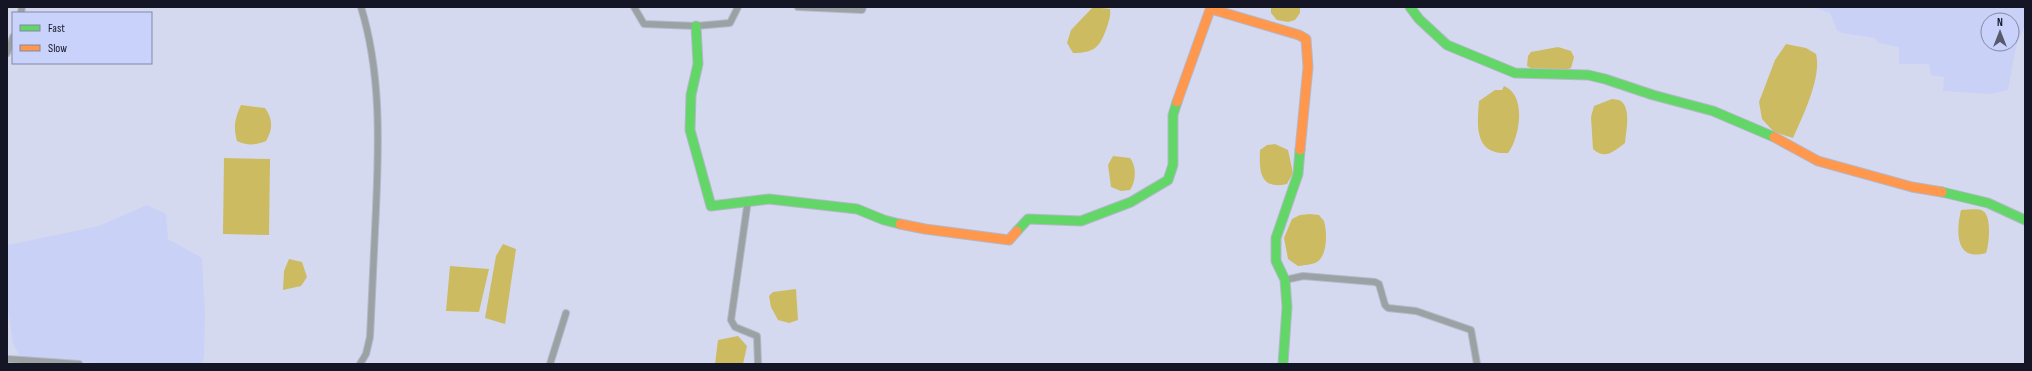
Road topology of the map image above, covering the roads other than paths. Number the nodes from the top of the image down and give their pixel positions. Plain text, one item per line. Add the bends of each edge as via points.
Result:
1 (361, 7) edge
2 (634, 7) edge
3 (738, 7) edge
4 (798, 7) edge
5 (863, 7) edge
6 (1410, 7) edge
7 (1211, 8) edge
8 (696, 26) junction
9 (12, 39) edge
10 (7, 53) edge
11 (748, 200) junction
12 (2025, 220) edge
13 (1285, 280) junction
14 (566, 313) dead end
15 (7, 359) edge
16 (79, 364) edge
17 (360, 364) edge
18 (550, 364) edge
19 (758, 364) edge
20 (1283, 364) edge
21 (1477, 364) edge

1 - 17 street via 377,96 379,154 370,337 366,354
2 - 8 street via 644,24
3 - 8 street via 730,23
4 - 5 street via 862,10
6 - 12 street via 1448,45 1515,73 1588,75 1606,79 1653,96 1713,111 1765,132 1818,161 1912,187 1955,194 1988,203
7 - 11 street via 1173,115 1174,165 1168,180 1131,202 1081,221 1028,219 1009,240 925,229 884,220 857,209 770,199
7 - 13 street via 1231,16 1264,23 1306,39 1308,67 1298,174 1276,238 1276,261
8 - 11 street via 698,64 691,95 690,130 709,204 714,206
9 - 10 street
11 - 19 street via 731,320 735,327 757,336
13 - 20 street via 1287,307
13 - 21 street via 1303,276 1375,282 1379,284 1388,308 1416,311 1471,330
14 - 18 street
15 - 16 street

